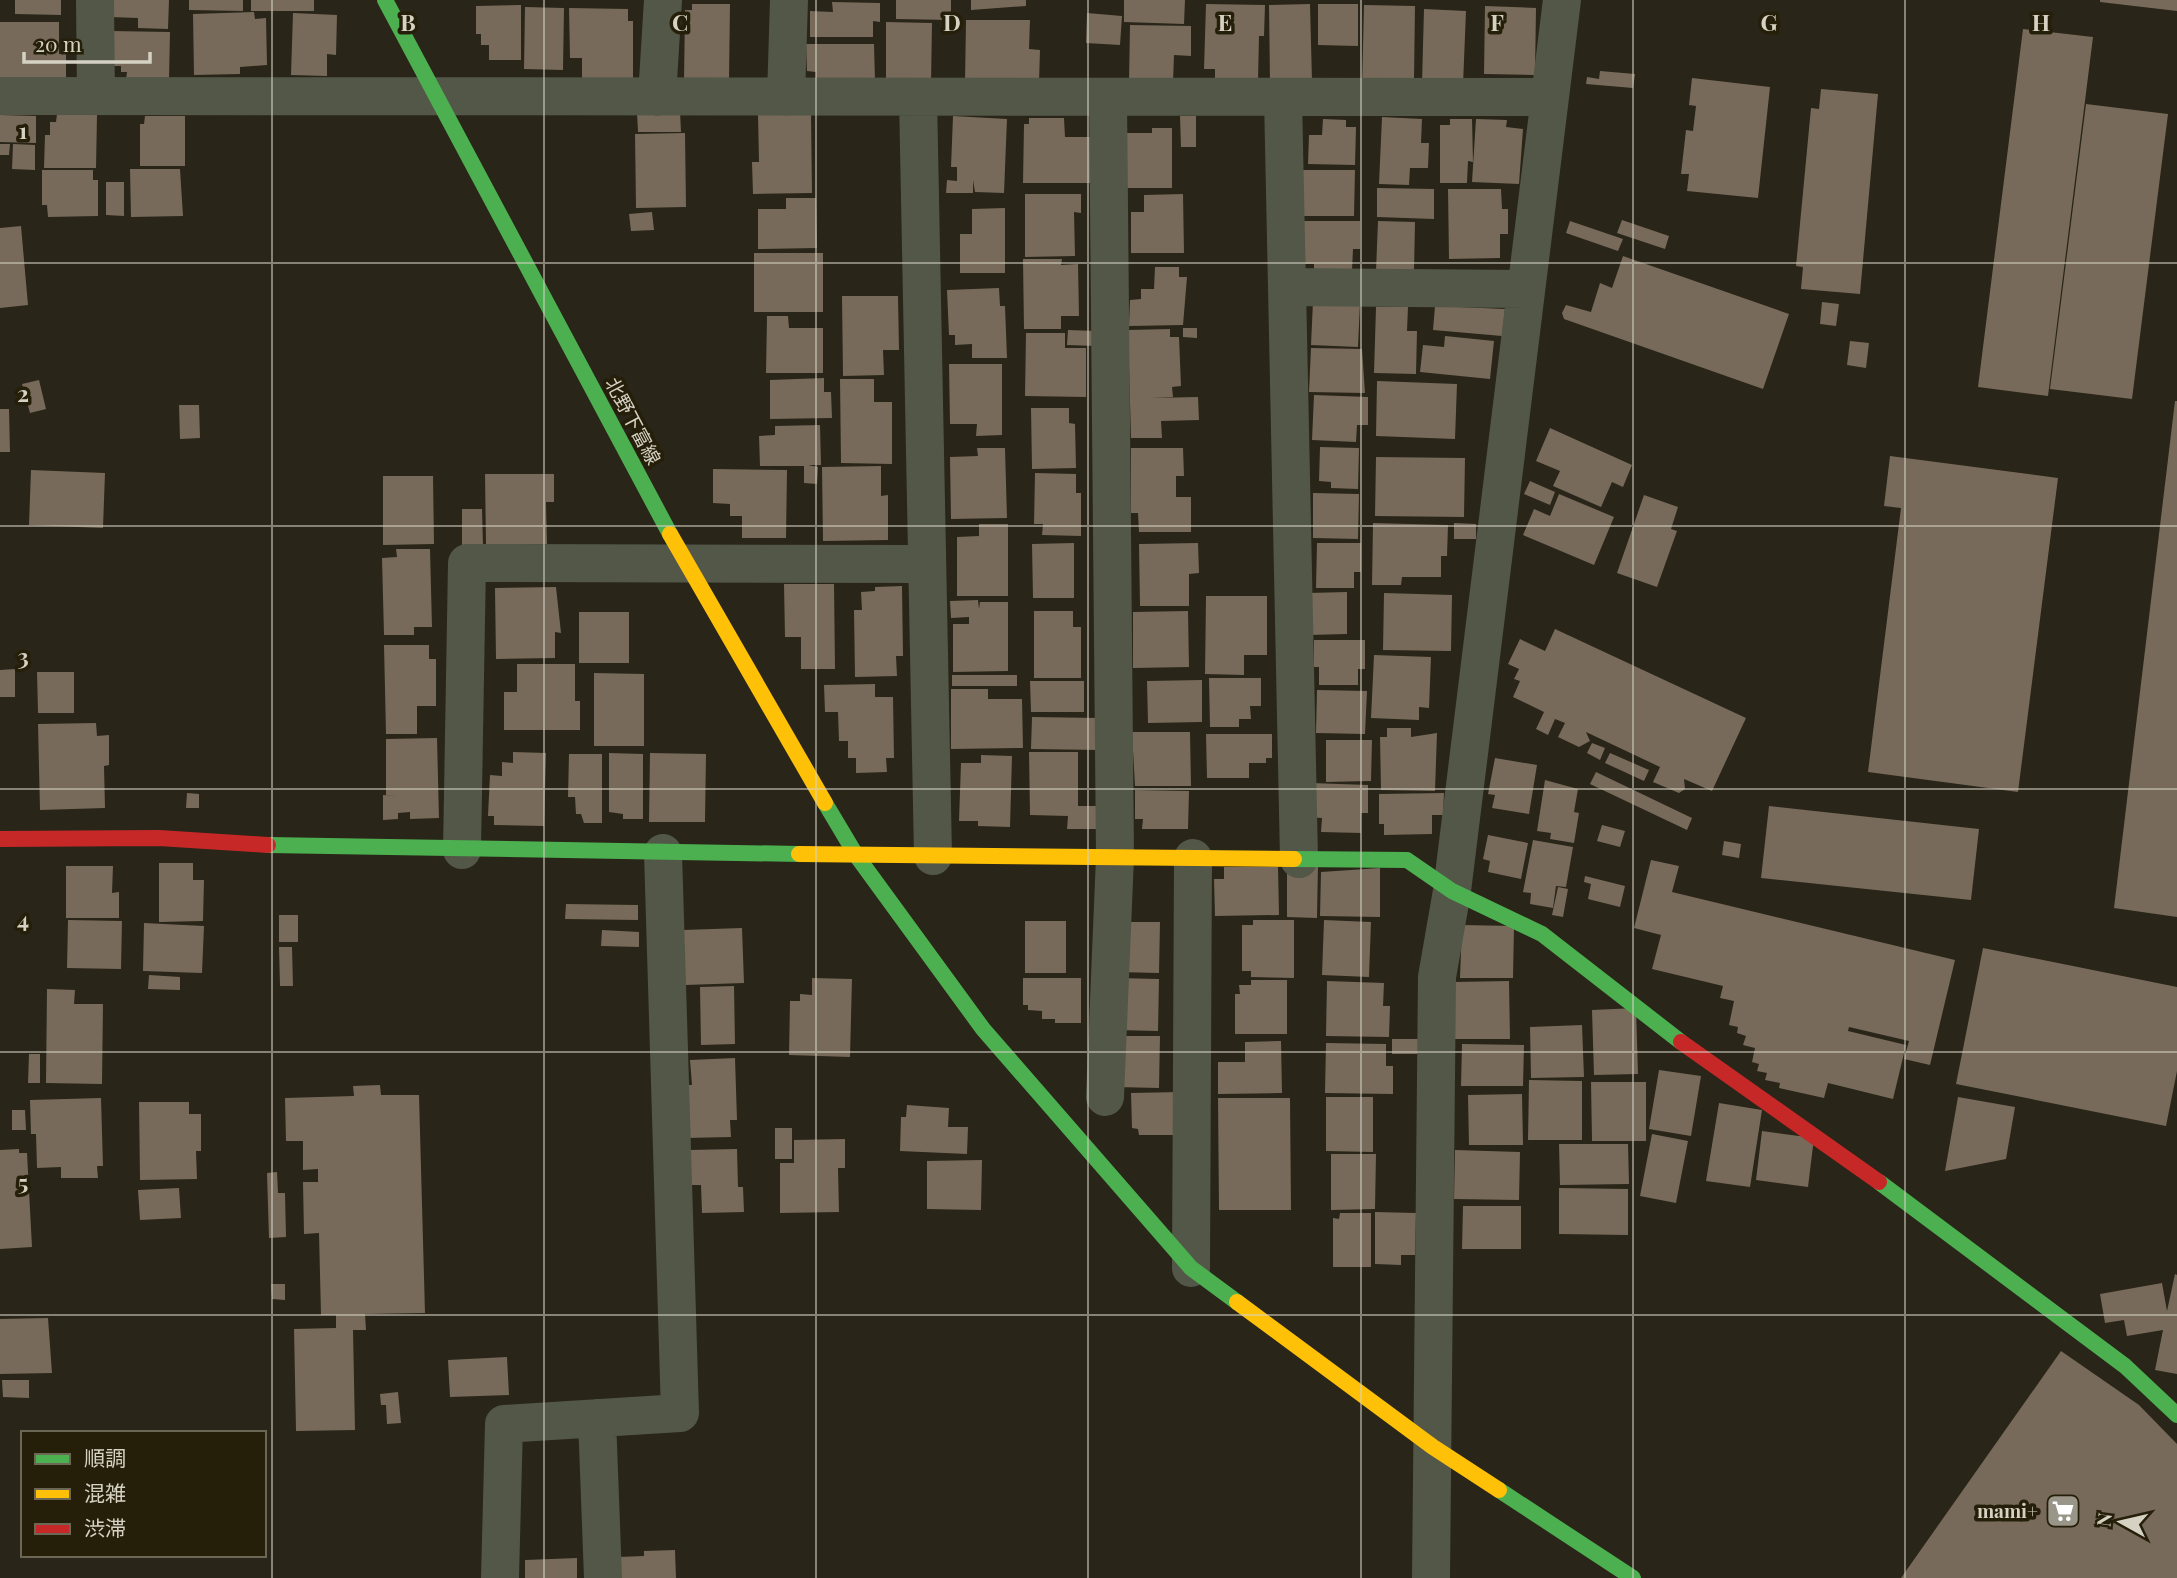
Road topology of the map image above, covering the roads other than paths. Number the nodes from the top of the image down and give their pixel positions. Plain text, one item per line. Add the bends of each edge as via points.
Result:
1 (95, 0) edge
2 (385, 0) edge
3 (663, 0) edge
4 (789, 0) edge
5 (1562, 0) edge
6 (0, 96) edge
7 (96, 96) junction
8 (657, 97) junction
9 (786, 97) junction
10 (918, 97) junction
11 (1108, 97) junction
12 (1283, 97) junction
13 (1550, 97) junction
14 (436, 98) junction
15 (1287, 287) junction
16 (1526, 289) junction
17 (685, 562) junction
18 (927, 564) junction
19 (0, 839) edge
20 (462, 850) junction
21 (663, 853) junction
22 (856, 855) junction
23 (933, 856) junction
24 (1115, 857) junction
25 (1193, 858) junction
26 (1299, 859) junction
27 (1452, 891) junction
28 (1105, 1097) dead end
29 (1191, 1268) junction
30 (2177, 1415) edge
31 (597, 1418) junction
32 (1433, 1447) junction
33 (500, 1578) edge
34 (603, 1578) edge
35 (1431, 1578) edge
36 (1633, 1578) edge

1 - 7 street
2 - 14 street, 北野下富線
3 - 8 street
4 - 9 street
5 - 13 street
6 - 7 street
7 - 14 street
8 - 9 street
8 - 14 street
9 - 10 street
10 - 11 street
10 - 18 street
11 - 12 street
11 - 24 street
12 - 13 street
12 - 15 street
13 - 16 street
14 - 17 street, 北野下富線
15 - 16 street
15 - 26 street
16 - 27 street
17 - 18 street
17 - 20 street via 467,563
17 - 22 street, 北野下富線
18 - 23 street
19 - 20 street via 159,838 319,848
20 - 21 street
21 - 22 street
21 - 31 street via 680,1413
22 - 23 street
22 - 29 street, 北野下富線 via 984,1029
23 - 24 street
24 - 25 street
24 - 28 street
25 - 26 street
25 - 29 street
26 - 27 street via 1408,860
27 - 30 street via 1542,934 1711,1065 1857,1165 2125,1366
27 - 32 street via 1437,977
29 - 32 street, 北野下富線
31 - 33 street via 504,1424
31 - 34 street
32 - 35 street
32 - 36 street, 北野下富線

